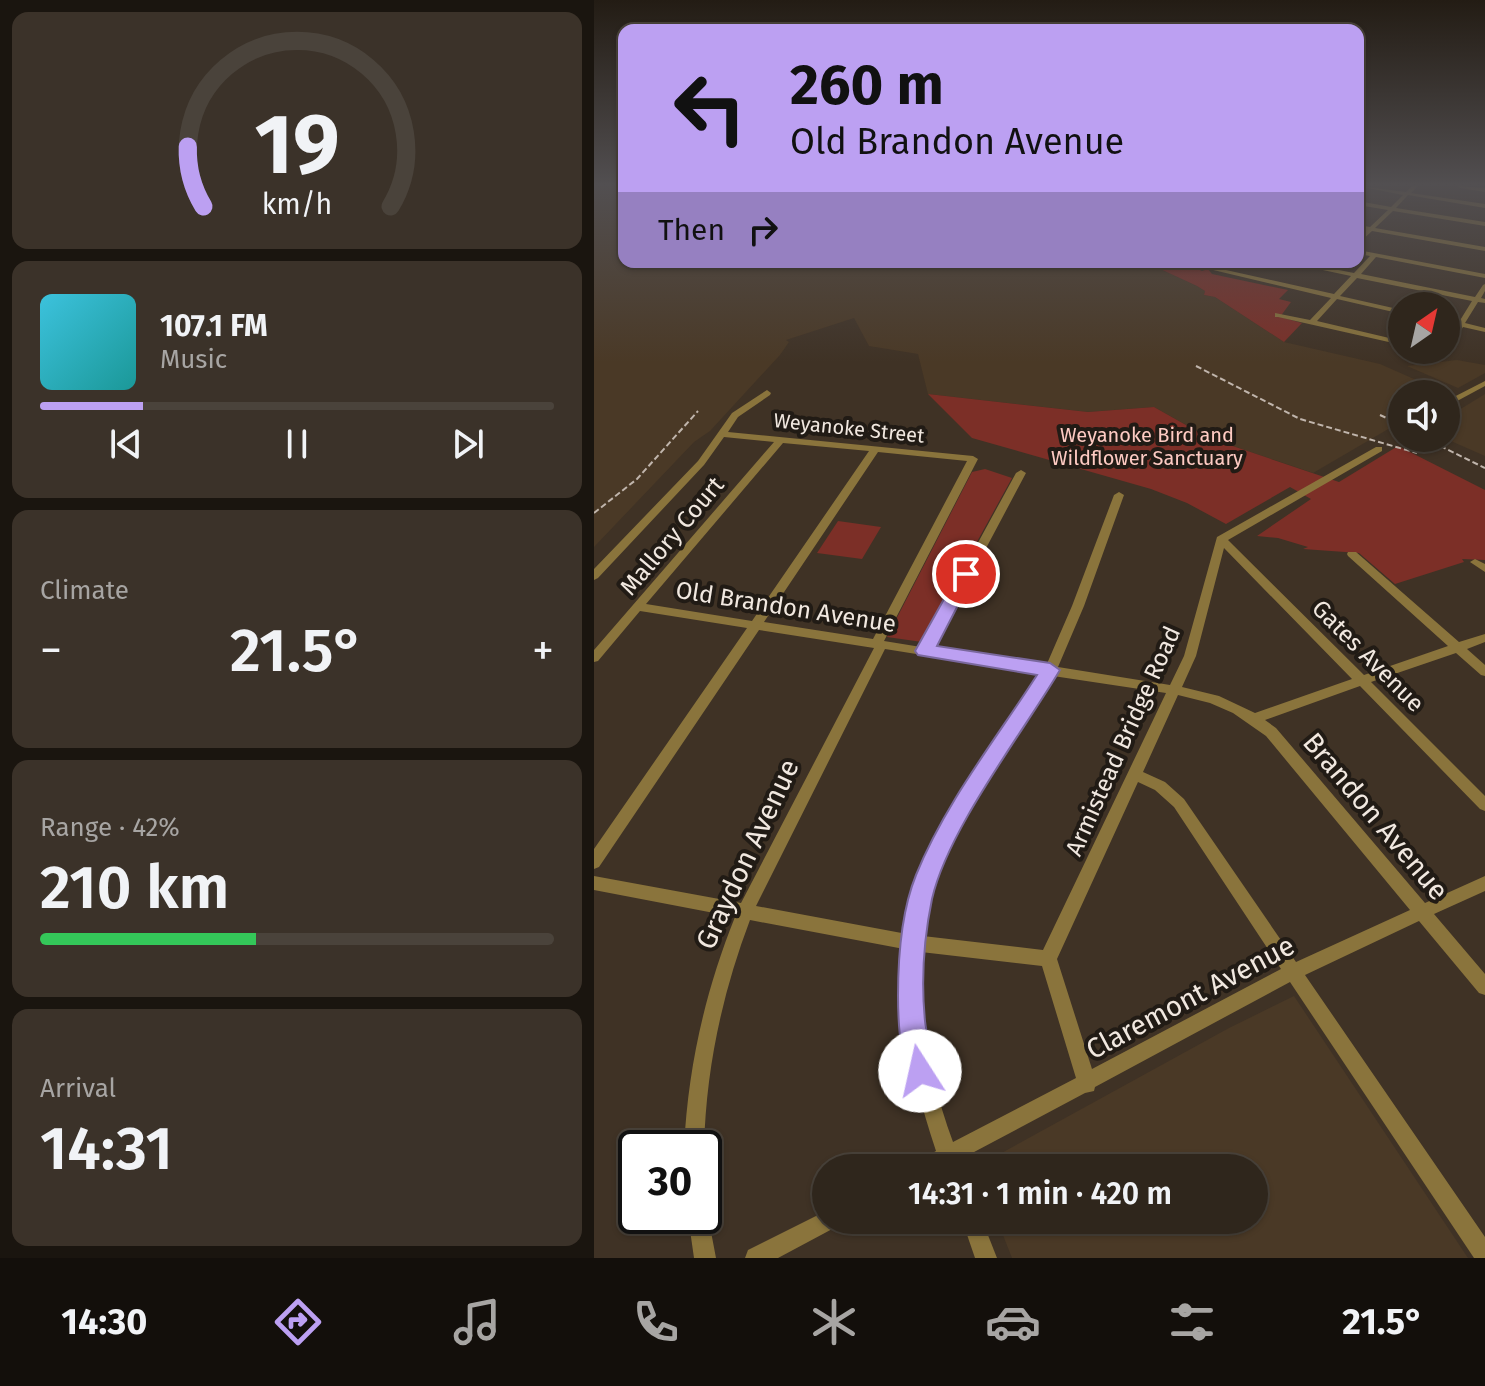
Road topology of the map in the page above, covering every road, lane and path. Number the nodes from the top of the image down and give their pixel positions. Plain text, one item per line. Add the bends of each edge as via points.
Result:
1 (1364, 253) edge
2 (1375, 255) junction
3 (1364, 267) edge
4 (1212, 268) edge
5 (1317, 268) edge
6 (1363, 268) edge
7 (1356, 276) junction
8 (1485, 276) edge
9 (1485, 286) edge
10 (1335, 298) junction
11 (1481, 300) edge
12 (1388, 309) edge
13 (1278, 315) dead end
14 (1312, 322) junction
15 (1461, 324) joint
16 (1485, 330) edge
17 (1388, 340) edge
18 (1485, 383) edge
19 (767, 393) dead end
20 (1460, 396) edge
21 (722, 434) junction
22 (781, 439) junction
23 (876, 448) junction
24 (1379, 449) dead end
25 (973, 459) joint
26 (1021, 473) dead end
27 (1119, 495) dead end
28 (1221, 539) junction
29 (1352, 554) dead end
30 (594, 576) edge
31 (638, 607) junction
32 (756, 625) junction
33 (1485, 638) edge
34 (880, 644) junction
35 (1458, 647) junction
36 (925, 651) junction
37 (594, 658) edge
38 (1050, 670) junction
39 (1485, 672) edge
40 (1362, 681) junction
41 (1175, 690) junction
42 (1255, 718) junction
43 (1135, 775) junction
44 (1485, 805) edge
45 (594, 862) edge
46 (594, 883) edge
47 (1485, 883) edge
48 (1421, 910) junction
49 (745, 911) junction
50 (913, 943) junction
51 (1048, 959) junction
52 (1294, 971) junction
53 (1485, 987) edge
54 (1087, 1084) junction
55 (696, 1130) edge
56 (947, 1154) edge
57 (964, 1154) edge
58 (812, 1229) edge
59 (701, 1234) edge
60 (977, 1234) edge
61 (1485, 1256) edge
62 (705, 1258) edge
63 (756, 1258) edge
64 (986, 1258) edge

1 - 2 street
2 - 3 street
2 - 8 street
4 - 10 street
5 - 7 street
6 - 7 street
7 - 10 street
7 - 11 street
9 - 11 street
10 - 12 street
10 - 14 street
11 - 15 street
13 - 14 street
14 - 17 street
15 - 16 street
18 - 20 street
19 - 21 street via 741,409
21 - 22 street, Weyanoke Street
21 - 30 street
22 - 23 street, Weyanoke Street
22 - 31 street, Mallory Court
23 - 25 street, Weyanoke Street
23 - 32 street
24 - 28 street
25 - 34 street, Graydon Avenue
26 - 36 street
27 - 38 street
28 - 40 street, Gates Avenue
28 - 41 street, Armistead Bridge Road via 1195,641
29 - 35 street
31 - 32 street, Old Brandon Avenue
31 - 37 street, Mallory Court
32 - 34 street, Old Brandon Avenue
32 - 45 street
33 - 35 street
34 - 36 street, Old Brandon Avenue
34 - 49 street, Graydon Avenue
35 - 39 street
35 - 40 street
36 - 38 street, Old Brandon Avenue
38 - 41 street, Old Brandon Avenue
38 - 50 street via 941,846 920,900
40 - 42 street
40 - 44 street, Gates Avenue
41 - 42 street, Old Brandon Avenue via 1211,697
41 - 43 street, Armistead Bridge Road
42 - 48 street, Brandon Avenue
43 - 51 street, Armistead Bridge Road
43 - 52 street via 1160,786 1179,803
46 - 49 street
47 - 48 street, Claremont Avenue
48 - 52 street, Claremont Avenue
48 - 53 street, Brandon Avenue
49 - 50 street
49 - 55 street, Graydon Avenue via 704,1036
50 - 51 street
50 - 56 street via 910,990 917,1054
51 - 54 street
52 - 54 street, Claremont Avenue
52 - 61 street
54 - 57 street, Claremont Avenue
58 - 63 street
59 - 62 street
60 - 64 street

